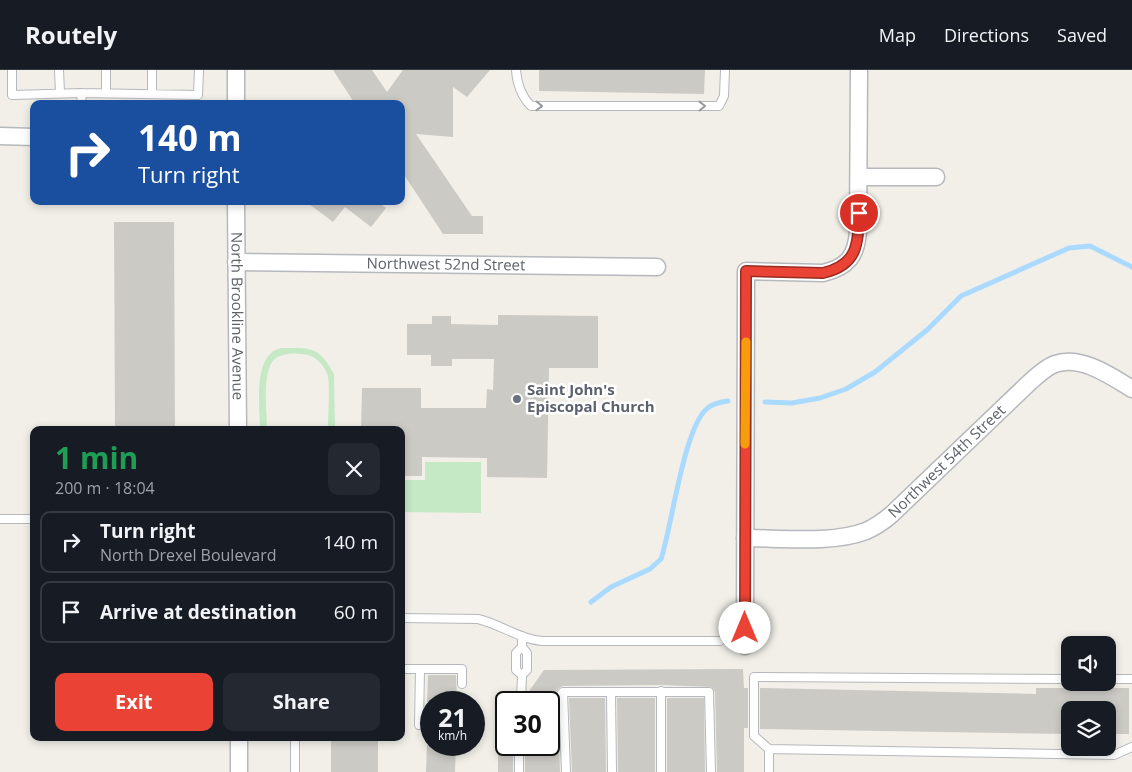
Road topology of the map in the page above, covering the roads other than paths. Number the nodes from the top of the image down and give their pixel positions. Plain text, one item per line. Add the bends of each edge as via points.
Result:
1 (12, 70) edge
2 (59, 70) edge
3 (106, 70) edge
4 (152, 70) edge
5 (199, 70) edge
6 (236, 70) edge
7 (516, 70) edge
8 (725, 70) edge
9 (859, 70) edge
10 (82, 92) junction
11 (60, 93) junction
12 (106, 93) junction
13 (152, 94) junction
14 (176, 94) junction
15 (82, 100) edge
16 (176, 100) edge
17 (236, 100) edge
18 (0, 136) edge
19 (30, 136) edge
20 (859, 177) junction
21 (936, 177) dead end
22 (236, 205) edge
23 (236, 262) junction
24 (657, 267) dead end
25 (1132, 389) edge
26 (238, 426) edge
27 (30, 519) edge
28 (0, 520) edge
29 (745, 538) junction
30 (405, 618) edge
31 (522, 636) junction
32 (720, 641) dead end
33 (745, 646) dead end
34 (405, 669) edge
35 (420, 669) junction
36 (1061, 679) edge
37 (1116, 679) edge
38 (1132, 679) edge
39 (462, 684) dead end
40 (521, 691) edge
41 (661, 691) junction
42 (563, 692) junction
43 (611, 692) junction
44 (560, 695) edge
45 (419, 725) dead end
46 (239, 741) edge
47 (295, 741) edge
48 (1132, 747) edge
49 (769, 749) junction
50 (519, 756) edge
51 (239, 772) edge
52 (295, 772) edge
53 (519, 772) edge
54 (566, 772) edge
55 (612, 772) edge
56 (661, 772) edge
57 (711, 772) edge
58 (769, 772) edge

1 - 11 lane via 12,95
2 - 11 lane
3 - 12 lane
4 - 13 lane
5 - 14 lane via 198,94
6 - 17 street
7 -> 8 lane via 522,98 531,106 606,107 719,106 724,96
9 - 20 street
10 - 11 lane
10 - 12 lane
10 - 15 lane
12 - 13 lane
13 - 14 lane
14 - 16 lane
18 - 19 street
20 - 21 street
20 - 29 street via 857,243 846,264 823,273 746,271
22 - 23 street, North Brookline Avenue
23 - 24 street, Northwest 52nd Street
23 - 26 street, North Brookline Avenue
25 - 29 street, Northwest 54th Street via 1080,363 1055,364 1030,382 878,525 865,532 829,539
27 - 28 lane
29 - 33 street
30 - 31 lane via 478,619
31 - 32 lane via 542,641
31 - 40 lane via 522,647 516,654 516,670 522,675
34 - 35 lane
35 - 39 lane via 462,669
35 - 45 lane
36 - 49 lane via 754,677 754,736
37 - 38 lane
41 - 43 lane
41 - 56 lane
41 - 57 lane via 709,692
42 - 43 lane
42 - 44 lane
42 - 54 lane
43 - 55 lane
46 - 51 street
47 - 52 lane
48 - 49 lane via 1114,755
49 - 58 lane
50 - 53 lane

